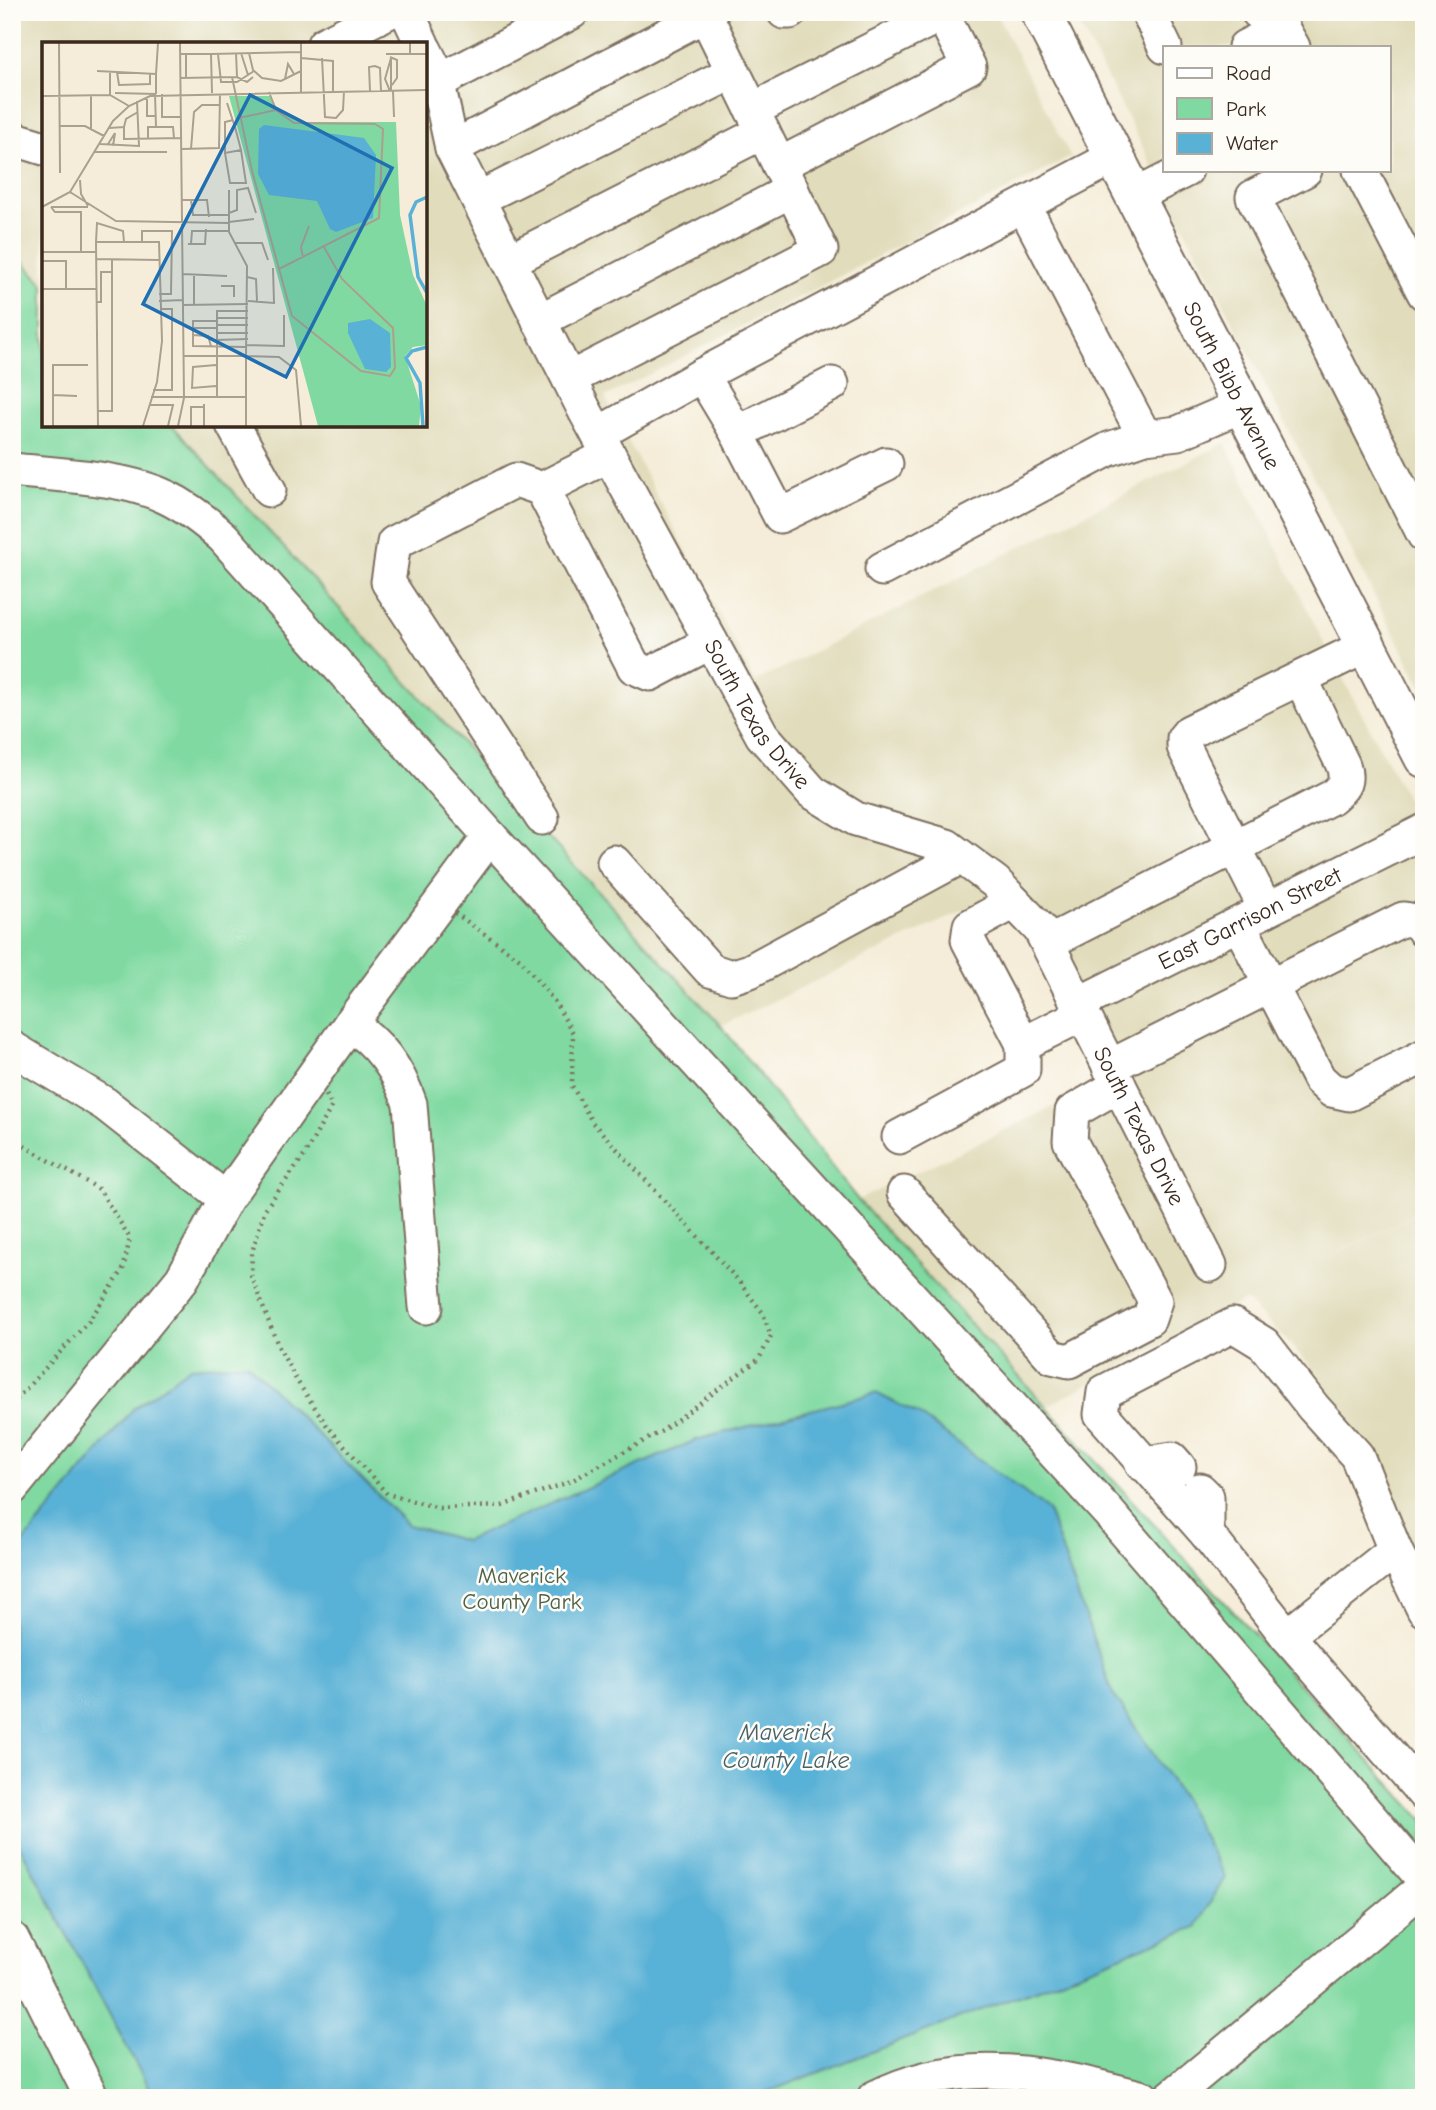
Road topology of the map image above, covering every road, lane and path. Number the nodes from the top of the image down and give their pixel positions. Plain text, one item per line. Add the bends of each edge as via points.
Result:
1 (388, 12) edge
2 (408, 12) edge
3 (572, 12) edge
4 (784, 12) edge
5 (790, 12) edge
6 (1040, 12) edge
7 (1148, 12) edge
8 (942, 13) edge
9 (705, 14) edge
10 (1278, 29) edge
11 (328, 42) edge
12 (421, 42) edge
13 (1165, 46) edge
14 (1247, 46) edge
15 (427, 54) edge
16 (733, 72) junction
17 (435, 96) edge
18 (757, 121) junction
19 (12, 138) edge
20 (42, 147) edge
21 (452, 148) junction
22 (1114, 157) junction
23 (1182, 172) edge
24 (1301, 172) edge
25 (1361, 172) edge
26 (785, 177) junction
27 (1135, 196) junction
28 (478, 199) junction
29 (1024, 206) junction
30 (509, 261) junction
31 (1424, 293) edge
32 (540, 321) junction
33 (702, 375) junction
34 (569, 379) junction
35 (832, 384) dead end
36 (1242, 405) junction
37 (234, 427) edge
38 (737, 433) junction
39 (1145, 438) junction
40 (603, 444) junction
41 (886, 464) dead end
42 (12, 470) edge
43 (542, 489) junction
44 (269, 490) dead end
45 (1424, 535) edge
46 (881, 569) dead end
47 (711, 642) junction
48 (1366, 646) junction
49 (1300, 679) junction
50 (1424, 758) edge
51 (542, 818) dead end
52 (1424, 831) edge
53 (490, 836) junction
54 (1234, 848) junction
55 (961, 857) junction
56 (614, 862) dead end
57 (1014, 902) junction
58 (455, 913) dead end
59 (1252, 917) junction
60 (1424, 931) edge
61 (1047, 943) junction
62 (1270, 985) junction
63 (1080, 1009) junction
64 (350, 1024) junction
65 (1023, 1044) junction
66 (12, 1048) edge
67 (1424, 1056) edge
68 (1114, 1076) junction
69 (327, 1097) dead end
70 (899, 1137) dead end
71 (12, 1139) edge
72 (904, 1193) dead end
73 (226, 1199) junction
74 (1210, 1265) dead end
75 (426, 1307) dead end
76 (12, 1404) edge
77 (1142, 1464) junction
78 (12, 1488) edge
79 (1207, 1534) junction
80 (1395, 1550) junction
81 (1420, 1594) edge
82 (1287, 1636) junction
83 (1424, 1794) edge
84 (1424, 1880) edge
85 (1424, 1887) edge
86 (12, 1939) edge
87 (92, 2098) edge
88 (874, 2098) edge
89 (1143, 2098) edge
90 (1170, 2098) edge

1 - 11 street
2 - 12 street
3 - 17 street
4 - 5 street
6 - 22 main road, South Bibb Avenue
7 - 13 street
8 - 18 street
8 - 26 street via 969,67
9 - 16 street
9 - 21 street
10 - 14 street
15 - 17 street, South Texas Drive via 435,70
16 - 18 street
16 - 28 street
17 - 21 street, South Texas Drive
18 - 26 street
18 - 30 street
19 - 20 street
21 - 28 street, South Texas Drive
22 - 27 main road, South Bibb Avenue
22 - 29 street
23 - 27 street
24 - 45 street via 1253,197
25 - 31 street
26 - 32 street
26 - 34 street via 821,250
27 - 36 main road, South Bibb Avenue
28 - 30 street, South Texas Drive
29 - 33 street
29 - 39 street
30 - 32 street, South Texas Drive
32 - 34 street, South Texas Drive
33 - 38 street
33 - 40 street
34 - 40 street, South Texas Drive
35 - 38 street
36 - 39 street via 1178,433
36 - 48 main road, South Bibb Avenue
37 - 44 street
38 - 41 street via 780,516
39 - 46 street via 1109,449
40 - 43 street
40 - 47 street, South Texas Drive
42 - 53 street via 124,485 163,496 194,513 223,537
43 - 47 street via 634,667 650,674
43 - 51 street via 516,480 394,543 388,582
47 - 55 street, South Texas Drive via 762,735 811,792 856,819 947,846
48 - 49 street
48 - 50 main road, South Bibb Avenue
49 - 54 street via 1343,765 1344,787
49 - 54 street via 1184,738 1184,747
52 - 59 street, East Garrison Street
53 - 64 street
53 - 84 street via 1108,1512
54 - 59 street
54 - 61 street
55 - 56 street via 750,971 730,977 710,970
55 - 57 street, South Texas Drive
57 - 61 street, South Texas Drive
57 - 65 street via 970,926 968,940
58 - 69 path via 520,960 554,1001 573,1033 572,1086 592,1122 763,1313 771,1336 759,1359 662,1431 560,1485 502,1506 439,1507 387,1494 328,1427 297,1381 251,1276 265,1209 304,1156 332,1106
59 - 62 street
59 - 63 street, East Garrison Street
60 - 62 street via 1413,920 1403,919
61 - 63 street, South Texas Drive
62 - 67 street via 1319,1079 1331,1090 1349,1094
62 - 68 street
63 - 65 street, East Garrison Street
63 - 68 street, South Texas Drive
64 - 73 street
64 - 75 street via 389,1059 410,1104
65 - 70 street via 1023,1070
66 - 73 street via 104,1104
68 - 72 street via 1072,1112 1070,1141 1155,1301 1149,1319 1069,1361 1052,1357
68 - 74 street, South Texas Drive
71 - 76 path via 99,1189 130,1238 123,1270 89,1321
73 - 78 street via 183,1279
77 - 79 street
77 - 79 street via 1172,1459 1190,1478 1207,1497
77 - 80 street via 1101,1414 1104,1392 1234,1325 1264,1345 1357,1456
79 - 82 street
80 - 81 street
80 - 82 street
82 - 83 street
85 - 90 street
86 - 87 street
88 - 89 street via 921,2078 966,2070 1024,2072

